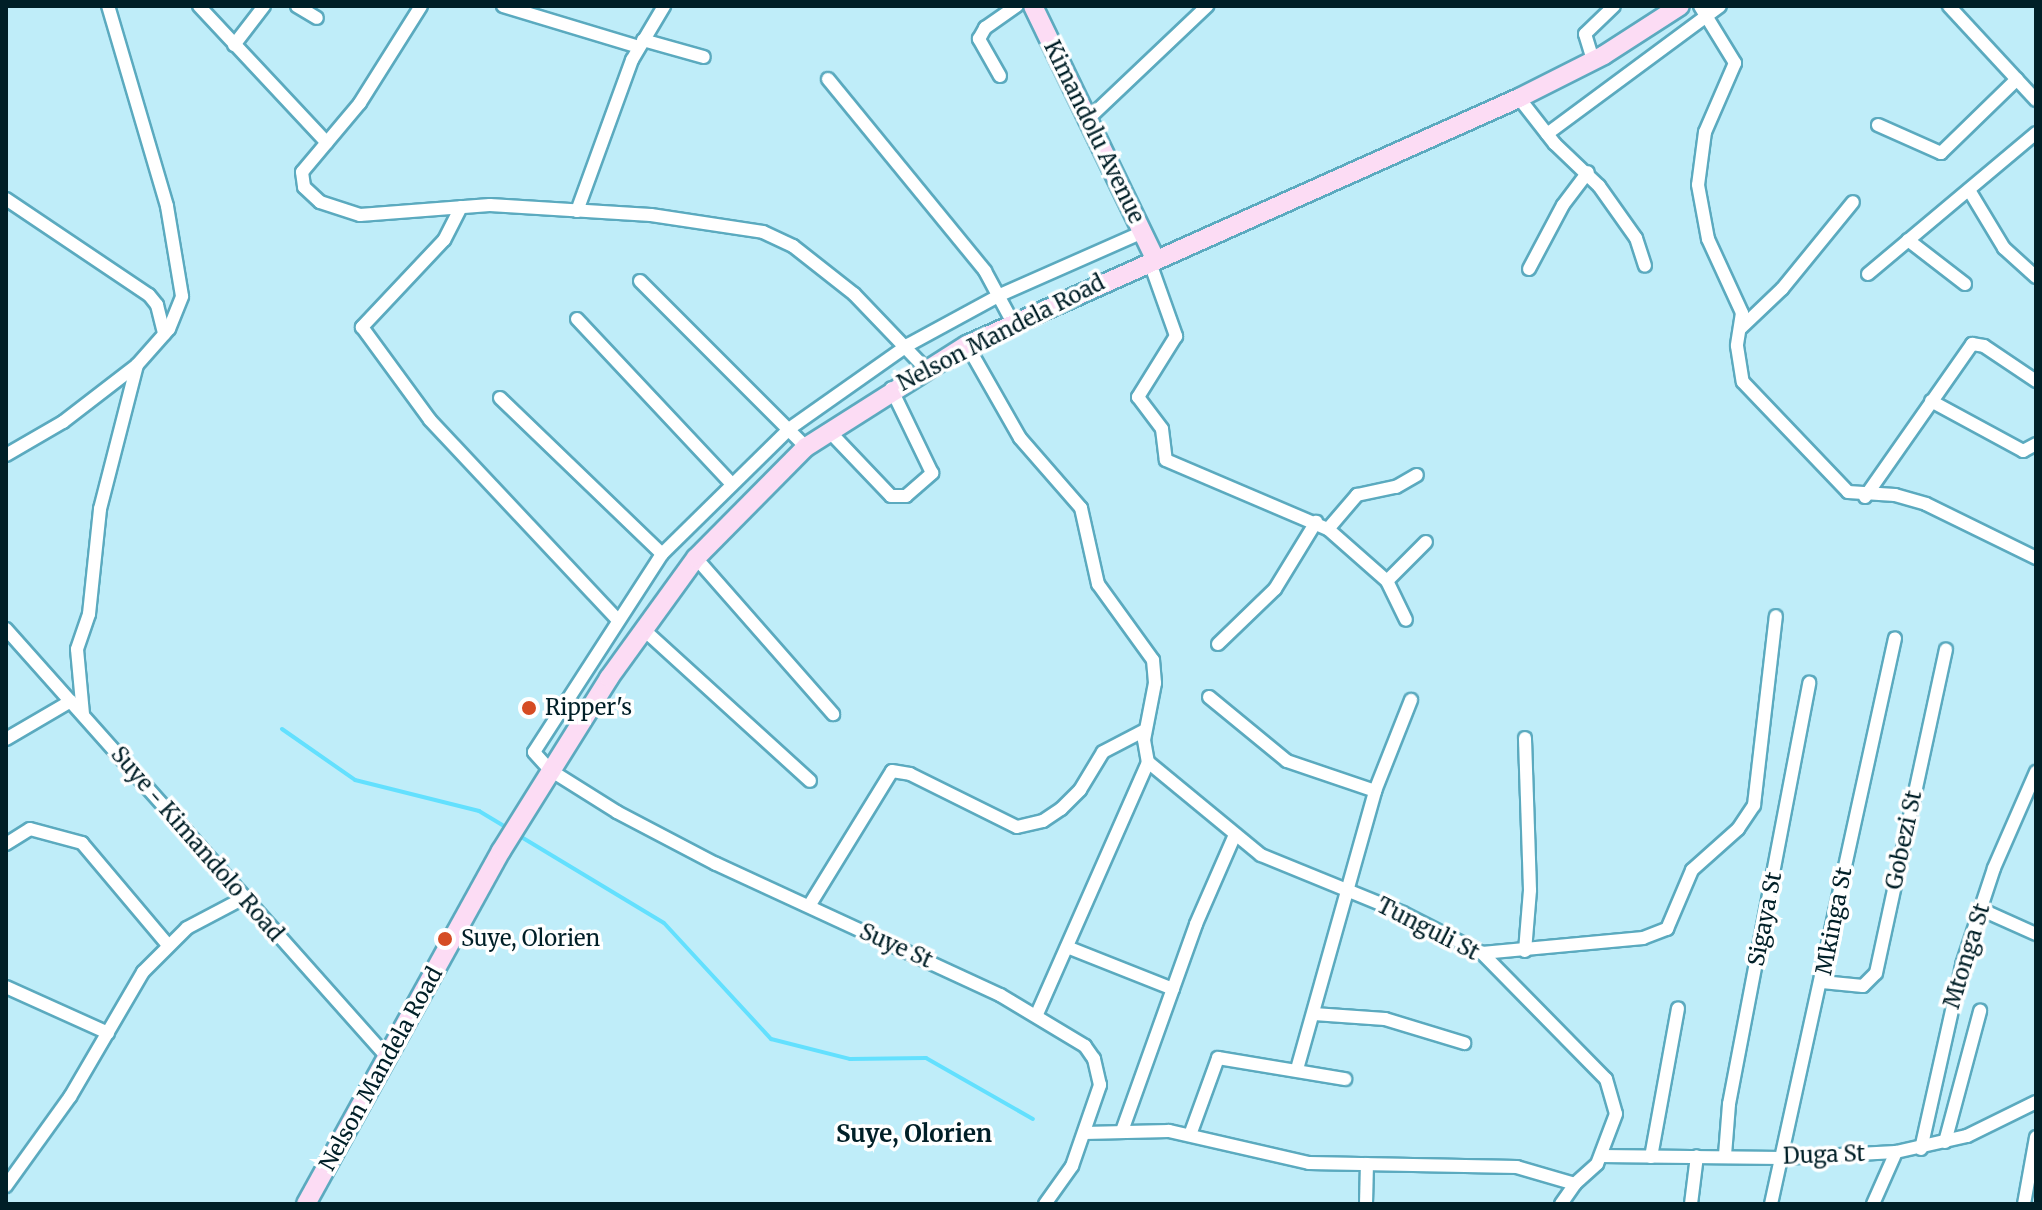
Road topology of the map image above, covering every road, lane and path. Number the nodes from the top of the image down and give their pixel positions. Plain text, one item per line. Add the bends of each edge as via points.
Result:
1 (108, 6) edge
2 (199, 6) edge
3 (264, 6) edge
4 (297, 6) edge
5 (421, 6) edge
6 (503, 6) edge
7 (664, 6) edge
8 (1017, 6) edge
9 (1033, 6) edge
10 (1207, 6) edge
11 (1614, 6) edge
12 (1680, 6) edge
13 (1720, 6) edge
14 (1949, 6) edge
15 (1703, 11) edge
16 (317, 18) dead end
17 (641, 43) junction
18 (234, 45) junction
19 (704, 57) dead end
20 (1593, 60) junction
21 (1000, 76) dead end
22 (828, 79) dead end
23 (2017, 79) junction
24 (1519, 98) junction
25 (2036, 100) edge
26 (1087, 120) junction
27 (1878, 125) dead end
28 (2036, 133) edge
29 (1547, 134) junction
30 (327, 143) junction
31 (1588, 172) junction
32 (1969, 190) junction
33 (6, 199) edge
34 (1853, 202) dead end
35 (461, 207) junction
36 (577, 211) junction
37 (1143, 232) junction
38 (1908, 240) junction
39 (1152, 259) junction
40 (1645, 266) dead end
41 (1529, 269) dead end
42 (1868, 274) dead end
43 (2036, 277) edge
44 (640, 281) dead end
45 (1965, 284) dead end
46 (1000, 295) junction
47 (577, 319) dead end
48 (1013, 323) junction
49 (1741, 328) junction
50 (164, 334) junction
51 (908, 345) junction
52 (967, 345) junction
53 (137, 365) junction
54 (925, 368) junction
55 (2036, 381) edge
56 (891, 388) junction
57 (500, 398) dead end
58 (1931, 401) junction
59 (789, 429) junction
60 (828, 430) junction
61 (2036, 444) edge
62 (806, 447) junction
63 (6, 455) edge
64 (1417, 475) dead end
65 (731, 483) junction
66 (1865, 497) junction
67 (1316, 522) junction
68 (1328, 529) junction
69 (1426, 542) dead end
70 (662, 554) junction
71 (696, 558) junction
72 (2036, 558) edge
73 (1387, 581) junction
74 (1776, 616) dead end
75 (617, 619) junction
76 (1406, 620) dead end
77 (642, 628) junction
78 (6, 629) edge
79 (1895, 638) dead end
80 (1218, 644) dead end
81 (1946, 649) dead end
82 (1809, 683) dead end
83 (1209, 697) dead end
84 (1411, 700) dead end
85 (71, 701) junction
86 (83, 714) junction
87 (833, 714) dead end
88 (1145, 730) junction
89 (1525, 738) dead end
90 (6, 739) edge
91 (1148, 762) junction
92 (550, 770) junction
93 (2036, 772) edge
94 (810, 781) dead end
95 (1375, 791) junction
96 (1234, 837) junction
97 (6, 844) edge
98 (1351, 891) junction
99 (242, 899) junction
100 (809, 906) junction
101 (1980, 909) junction
102 (2036, 934) edge
103 (167, 944) junction
104 (1067, 947) junction
105 (1525, 951) junction
106 (1482, 953) junction
107 (1822, 982) junction
108 (6, 987) edge
109 (1173, 989) junction
110 (1678, 1008) dead end
111 (1980, 1011) dead end
112 (1037, 1014) junction
113 (1314, 1014) junction
114 (108, 1033) junction
115 (1464, 1043) dead end
116 (388, 1058) junction
117 (1297, 1069) junction
118 (1345, 1079) dead end
119 (2036, 1102) edge
120 (1122, 1131) junction
121 (1084, 1133) junction
122 (1190, 1135) junction
123 (2036, 1137) edge
124 (1945, 1142) junction
125 (1921, 1149) junction
126 (1896, 1152) junction
127 (1725, 1155) junction
128 (1601, 1156) junction
129 (1697, 1156) junction
130 (1651, 1157) junction
131 (1782, 1158) junction
132 (1367, 1164) junction
133 (1575, 1184) junction
134 (6, 1186) edge
135 (306, 1204) edge
136 (1045, 1204) edge
137 (1366, 1204) edge
138 (1561, 1204) edge
139 (1691, 1204) edge
140 (1771, 1204) edge
141 (1873, 1204) edge
142 (2024, 1204) edge

1 - 50 street via 182,270 182,296
2 - 18 street
3 - 18 street
4 - 16 street
5 - 30 street
6 - 17 street
7 - 17 street
8 - 21 street via 985,28 979,39
9 - 26 main road, Kimandolu Avenue
10 - 26 street
11 - 20 street via 1585,34
12 - 20 main road, Nelson Mandela Road
13 - 15 street
14 - 23 street
15 - 29 street
15 - 49 street via 1735,63 1705,132 1699,202 1708,239 1742,313
17 - 19 street
17 - 36 street
18 - 30 street
20 - 24 main road, Nelson Mandela Road
22 - 46 street via 940,213
23 - 25 street
23 - 27 street via 1941,153
24 - 29 street
24 - 39 main road, Nelson Mandela Road
26 - 37 main road, Kimandolu Avenue
28 - 32 street
29 - 31 street
30 - 35 street via 307,164 301,181 308,193 333,209 388,216
31 - 40 street via 1636,238
31 - 41 street via 1563,205
32 - 38 street
32 - 43 street via 2004,248
33 - 50 street via 149,295
34 - 49 street via 1782,289
35 - 36 street
35 - 75 street via 452,231 362,328 430,420
36 - 51 street via 651,215 776,236 854,294
37 - 39 main road, Kimandolu Avenue
37 - 46 street
38 - 42 street
38 - 45 street
39 - 48 main road, Nelson Mandela Road
39 - 67 street via 1176,336 1138,397 1162,429 1166,460
44 - 59 street
46 - 48 street
46 - 51 street
47 - 65 street
48 - 52 main road, Nelson Mandela Road
49 - 66 street via 1738,359 1751,395 1840,487
50 - 53 street
51 - 54 street
51 - 59 street
52 - 54 main road, Nelson Mandela Road
52 - 88 street via 1020,438 1081,508 1098,584 1153,660 1155,683
53 - 63 street via 63,422
53 - 86 street via 100,509 88,619 77,649
54 - 56 main road, Nelson Mandela Road
55 - 58 street via 1976,343
56 - 60 main road, Nelson Mandela Road
56 - 60 street via 932,473 906,496 891,496
57 - 70 street
58 - 61 street via 2023,451
58 - 66 street
59 - 62 street
59 - 65 street
60 - 62 main road, Nelson Mandela Road
62 - 71 main road, Nelson Mandela Road
64 - 68 street via 1396,487 1357,495
65 - 70 street
66 - 72 street via 1895,495 1926,504
67 - 68 street
67 - 80 street via 1275,589
68 - 73 street
69 - 73 street
70 - 75 street
71 - 77 main road, Nelson Mandela Road
71 - 87 street
73 - 76 street
74 - 105 street via 1754,805 1738,829 1692,870 1667,929 1643,938
75 - 92 street via 535,746 535,757
77 - 92 main road, Nelson Mandela Road
77 - 94 street
78 - 85 street, Suye - Kimandolo Road
79 - 107 street, Mkinga St
81 - 107 street, Gobezi St via 1876,973 1863,986
82 - 127 street, Sigaya St via 1729,1104
83 - 95 street via 1287,761
84 - 95 street
85 - 86 street, Suye - Kimandolo Road
85 - 90 street
86 - 99 street, Suye - Kimandolo Road via 154,789
88 - 91 street
88 - 100 street via 1103,752 1080,790 1061,809 1043,821 1017,827 910,774 892,771
89 - 105 street via 1530,890
91 - 96 street, Tunguli St
91 - 104 street
92 - 100 street, Suye St via 685,847
92 - 116 main road, Nelson Mandela Road
93 - 101 street, Mtonga St
95 - 98 street
96 - 98 street, Tunguli St via 1281,864
96 - 109 street
97 - 103 street via 30,829 75,839
98 - 106 street, Tunguli St
98 - 113 street
99 - 103 street
99 - 116 street, Suye - Kimandolo Road
100 - 112 street, Suye St
101 - 102 street
101 - 125 street, Mtonga St via 1949,1015
103 - 114 street via 143,972
104 - 109 street
104 - 112 street
105 - 106 street
106 - 128 street, Tunguli St via 1606,1079 1616,1114
107 - 131 street, Mkinga St
108 - 114 street
109 - 120 street
110 - 130 street
111 - 124 street
112 - 121 street, Suye St via 1085,1046 1094,1059 1100,1085
113 - 115 street via 1385,1019
113 - 117 street
114 - 134 street
116 - 135 main road, Nelson Mandela Road
117 - 118 street
117 - 122 street via 1218,1058
119 - 124 street, Duga St
120 - 121 street
120 - 122 street
121 - 136 street, Suye St via 1072,1166
122 - 132 street via 1309,1163
123 - 142 street
124 - 125 street, Duga St
125 - 126 street, Duga St
126 - 131 street, Duga St
126 - 141 street
127 - 129 street, Duga St
127 - 131 street, Duga St
128 - 130 street, Duga St
128 - 133 street, Tunguli St via 1593,1172
129 - 130 street, Duga St
129 - 139 street
131 - 140 street, Mkinga St
132 - 133 street via 1517,1167
132 - 137 street
133 - 138 street, Tunguli St

